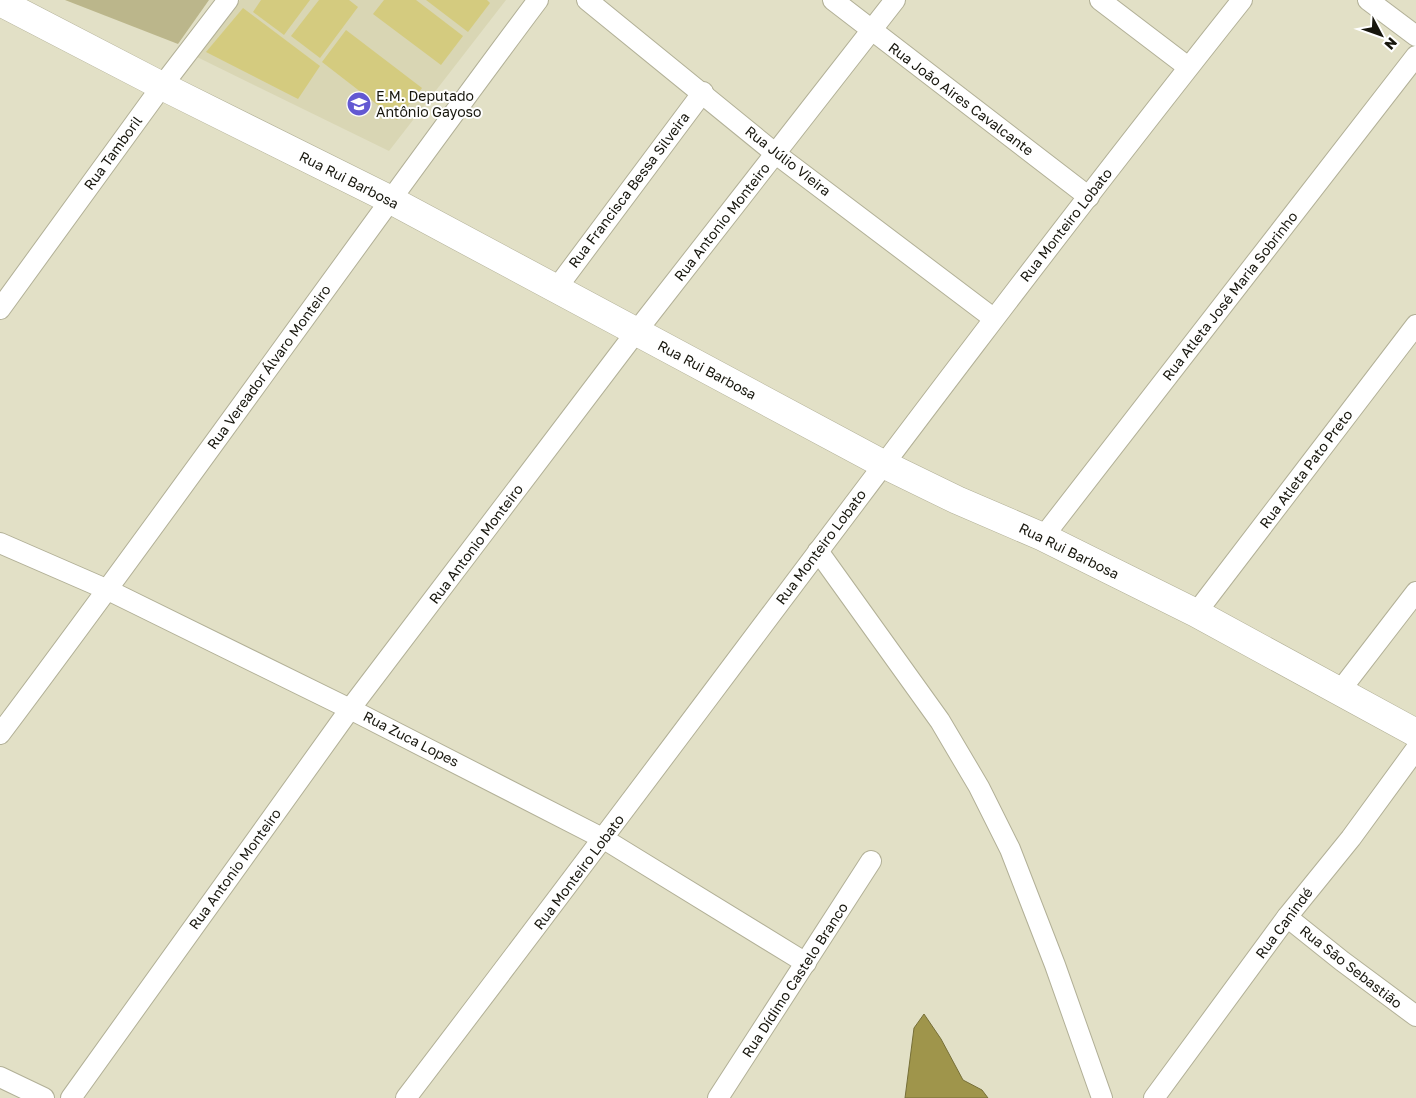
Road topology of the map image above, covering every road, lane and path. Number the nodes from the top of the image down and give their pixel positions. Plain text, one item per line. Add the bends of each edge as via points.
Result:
1 (228, 0) edge
2 (538, 0) edge
3 (587, 0) edge
4 (833, 0) edge
5 (895, 0) edge
6 (1100, 0) edge
7 (1242, 0) edge
8 (1368, 0) edge
9 (0, 2) edge
10 (872, 30) junction
11 (1416, 36) edge
12 (1416, 56) edge
13 (1188, 67) junction
14 (162, 86) junction
15 (703, 92) junction
16 (776, 154) junction
17 (1089, 197) junction
18 (389, 199) junction
19 (556, 289) junction
20 (0, 309) edge
21 (993, 318) junction
22 (1416, 325) edge
23 (636, 332) junction
24 (883, 464) junction
25 (1043, 537) junction
26 (0, 543) edge
27 (818, 551) junction
28 (108, 590) junction
29 (1416, 592) edge
30 (1196, 613) junction
31 (1339, 692) junction
32 (350, 709) junction
33 (1416, 733) edge
34 (0, 734) edge
35 (1416, 749) edge
36 (604, 839) junction
37 (871, 861) dead end
38 (1287, 917) junction
39 (806, 963) junction
40 (1416, 1016) edge
41 (0, 1077) edge
42 (44, 1098) edge
43 (71, 1098) edge
44 (406, 1098) edge
45 (718, 1098) edge
46 (1102, 1098) edge
47 (1154, 1098) edge

1 - 14 street, Rua Tamboril
2 - 18 street, Rua Vereador Álvaro Monteiro
3 - 15 street, Rua Júlio Vieira
4 - 10 street, Rua João Aires Cavalcante
5 - 10 street, Rua Antonio Monteiro
6 - 13 street
7 - 13 street, Rua Monteiro Lobato
8 - 11 street
9 - 14 street, Rua Rui Barbosa
10 - 16 street, Rua Antonio Monteiro
10 - 17 street, Rua João Aires Cavalcante
12 - 25 street, Rua Atleta José Maria Sobrinho
13 - 17 street, Rua Monteiro Lobato
14 - 18 street, Rua Rui Barbosa
14 - 20 street, Rua Tamboril
15 - 16 street, Rua Júlio Vieira
15 - 19 street, Rua Francisca Bessa Silveira
16 - 21 street, Rua Júlio Vieira
16 - 23 street, Rua Antonio Monteiro
17 - 21 street, Rua Monteiro Lobato
18 - 19 street, Rua Rui Barbosa
18 - 28 street, Rua Vereador Álvaro Monteiro
19 - 23 street, Rua Rui Barbosa
21 - 24 street, Rua Monteiro Lobato
22 - 30 street, Rua Atleta Pato Preto
23 - 24 street, Rua Rui Barbosa
23 - 32 street, Rua Antonio Monteiro
24 - 25 street, Rua Rui Barbosa
24 - 27 street, Rua Monteiro Lobato
25 - 30 street, Rua Rui Barbosa
26 - 28 street, Rua Zuca Lopes
27 - 36 street, Rua Monteiro Lobato
27 - 46 street via 940,722 979,787 1013,858
28 - 32 street, Rua Zuca Lopes
28 - 34 street, Rua Vereador Álvaro Monteiro
29 - 31 street
30 - 31 street, Rua Rui Barbosa
31 - 33 street, Rua Rui Barbosa
32 - 36 street, Rua Zuca Lopes
32 - 43 street, Rua Antonio Monteiro
35 - 38 street, Rua Canindé via 1351,838
36 - 39 street, Rua Zuca Lopes
36 - 44 street, Rua Monteiro Lobato
37 - 39 street, Rua Dídimo Castelo Branco
38 - 40 street, Rua São Sebastião
38 - 47 street, Rua Canindé
39 - 45 street, Rua Dídimo Castelo Branco
41 - 42 street

